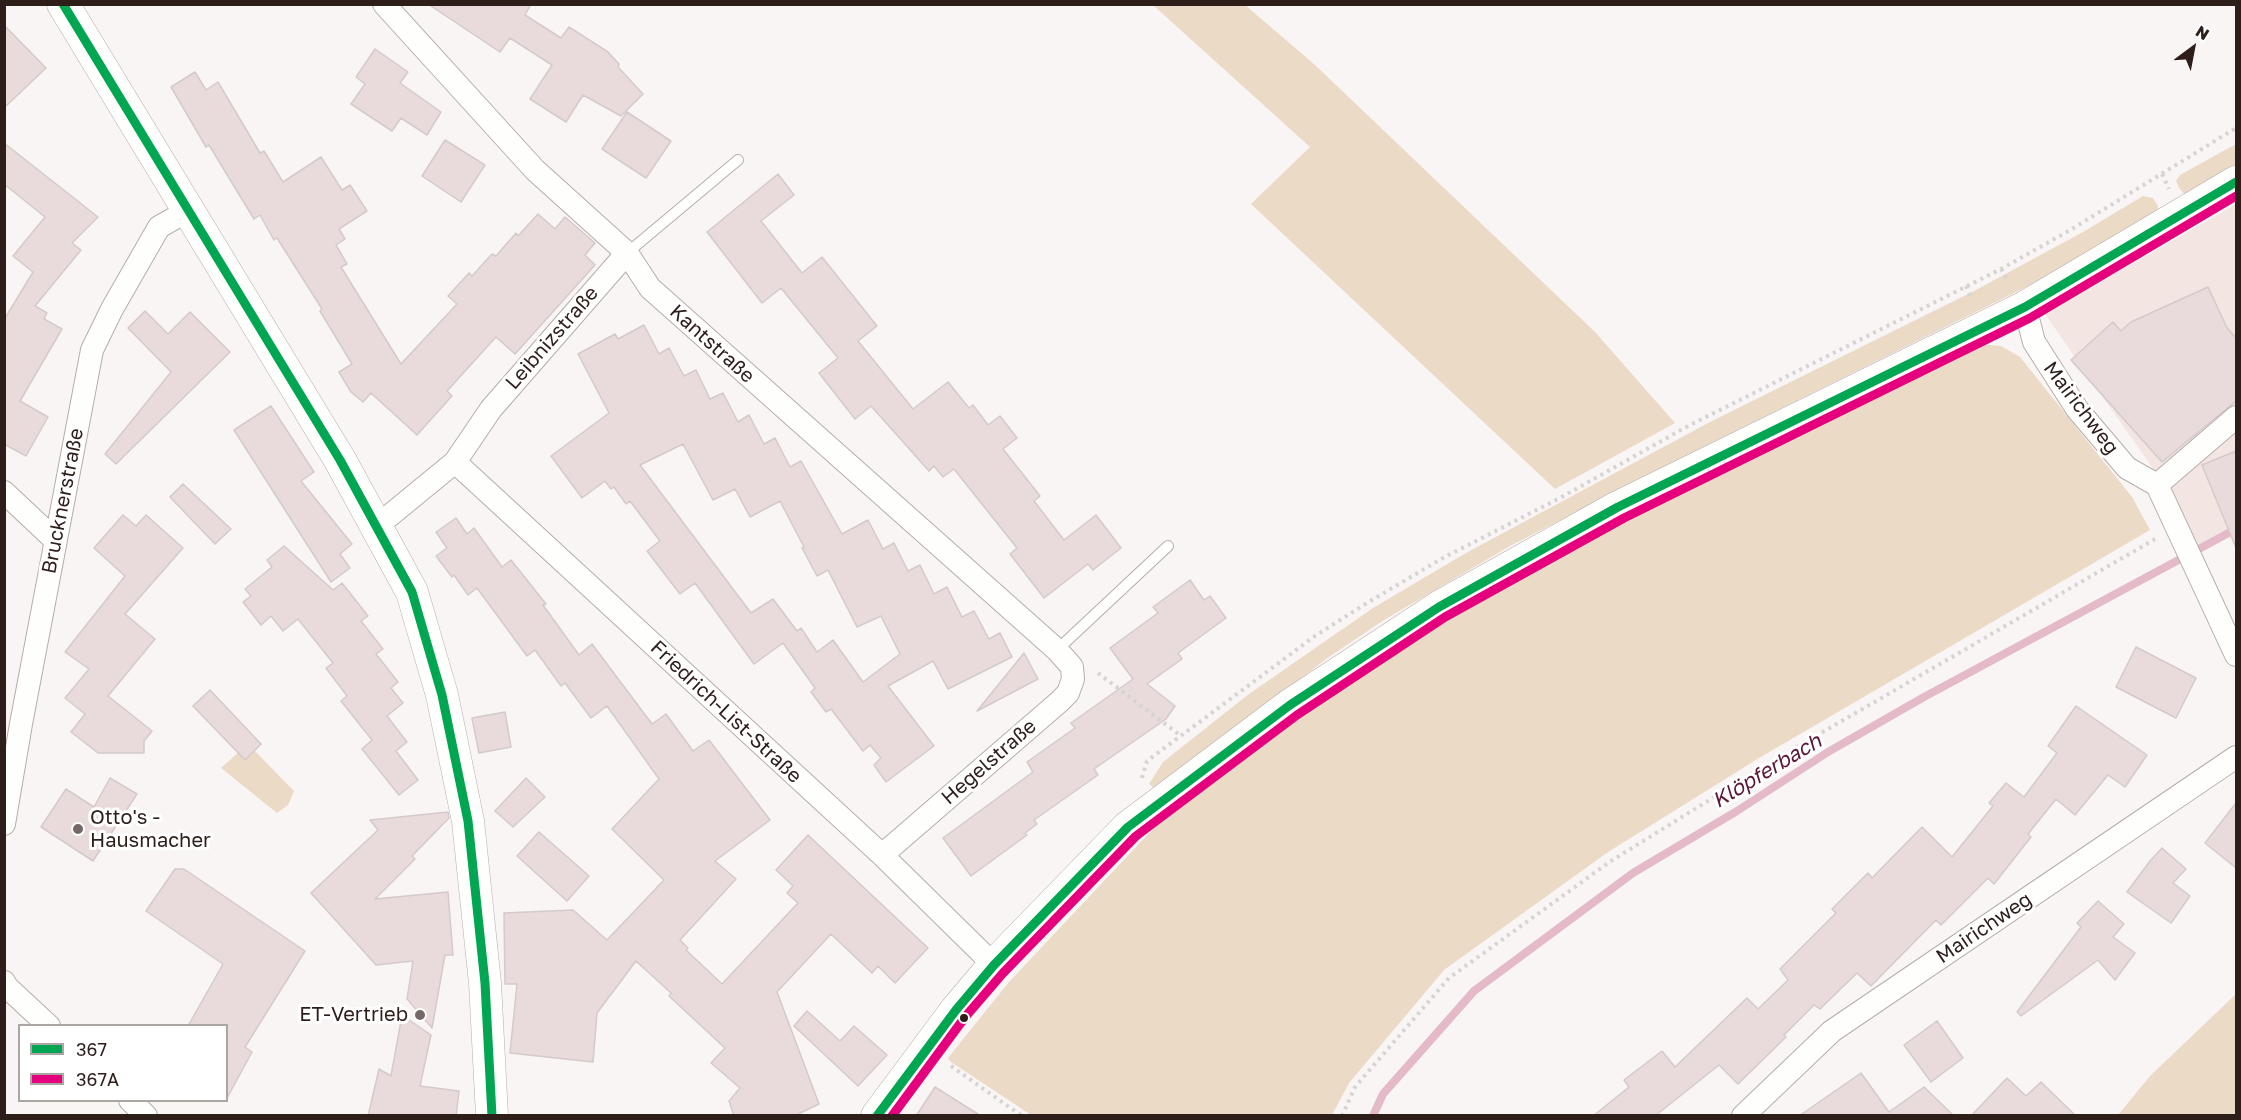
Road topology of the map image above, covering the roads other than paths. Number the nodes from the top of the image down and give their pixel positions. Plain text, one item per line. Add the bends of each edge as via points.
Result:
1 (63, 4) edge
2 (384, 4) edge
3 (738, 160) dead end
4 (2236, 182) edge
5 (189, 210) junction
6 (627, 253) junction
7 (2025, 307) junction
8 (2236, 417) edge
9 (455, 462) junction
10 (2157, 485) junction
11 (4, 492) edge
12 (377, 526) junction
13 (55, 540) junction
14 (1168, 546) dead end
15 (2236, 655) edge
16 (1065, 659) junction
17 (2236, 757) edge
18 (4, 824) edge
19 (882, 855) junction
20 (994, 965) junction
21 (4, 982) edge
22 (47, 1024) edge
23 (131, 1102) edge
24 (146, 1116) edge
25 (492, 1116) edge
26 (877, 1116) edge
27 (1743, 1116) edge

1 - 5 street
2 - 6 street, Kantstraße via 535,170
3 - 6 lane, Leibnizstraße
4 - 7 street
5 - 12 street
5 - 13 street, Brucknerstraße via 159,227 92,350
6 - 9 street, Leibnizstraße via 490,409
6 - 16 street, Kantstraße via 650,288
7 - 10 street, Mairichweg via 2034,342 2077,409 2127,468
7 - 20 street via 1618,507 1439,608 1290,705 1128,827
8 - 10 street
9 - 12 street, Leibnizstraße
9 - 19 street, Friedrich-List-Straße
10 - 15 street
11 - 13 street
12 - 25 street via 411,591 442,695 468,821 485,983
13 - 18 street, Brucknerstraße
14 - 16 lane
16 - 19 street, Hegelstraße via 1073,679 1068,693
17 - 27 street, Mairichweg via 1832,1031
19 - 20 street, Friedrich-List-Straße
20 - 26 street
21 - 22 street
23 - 24 street

